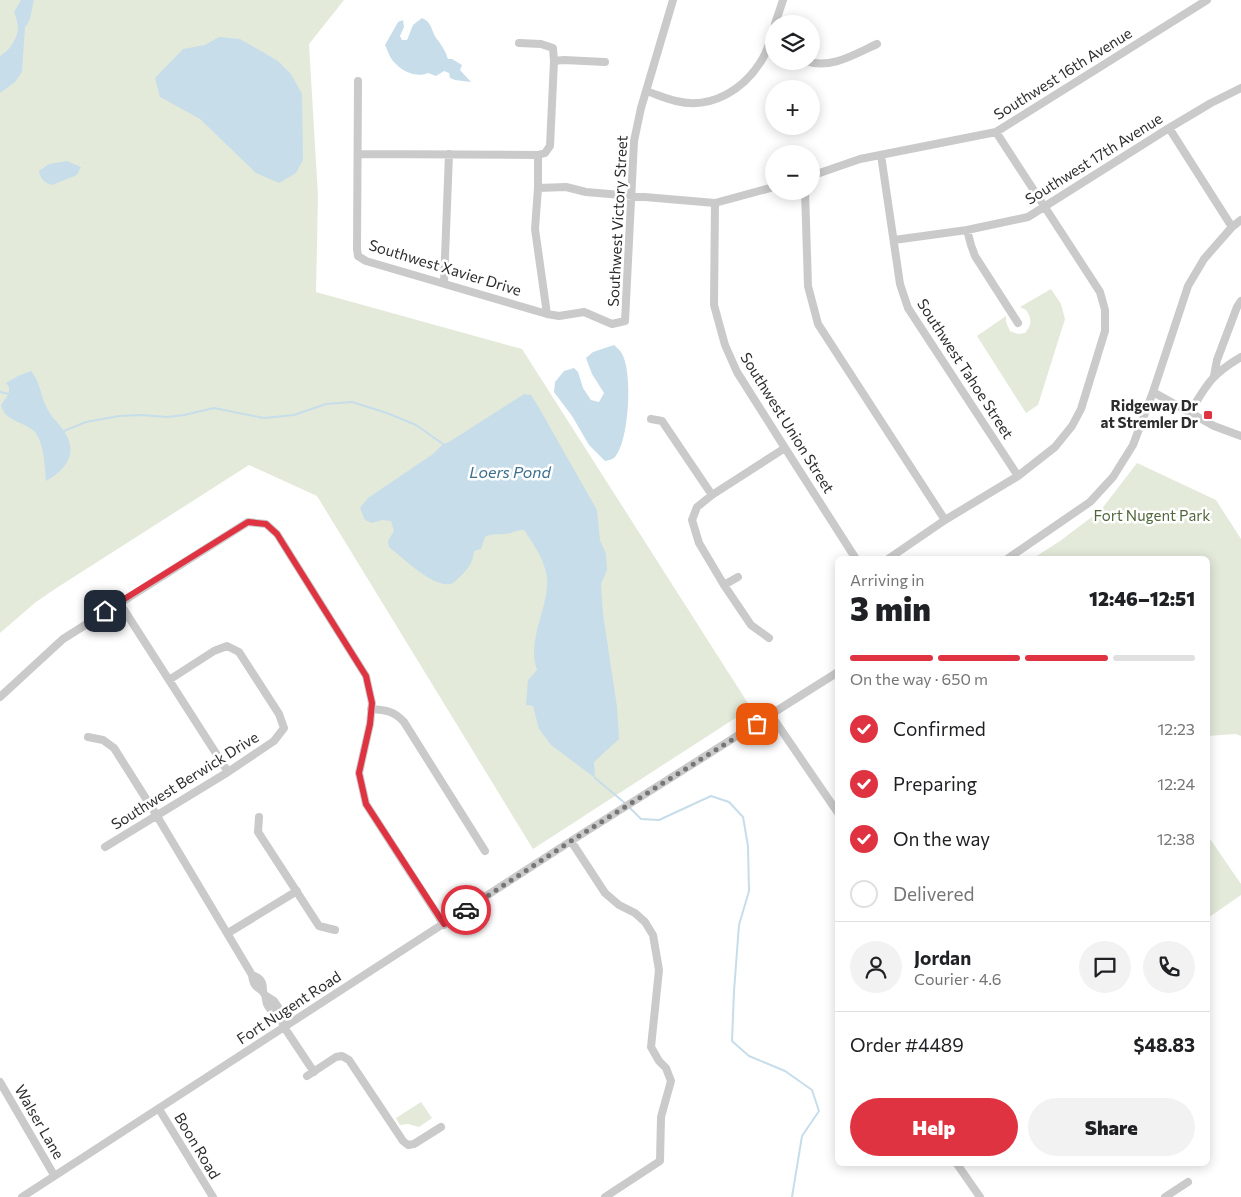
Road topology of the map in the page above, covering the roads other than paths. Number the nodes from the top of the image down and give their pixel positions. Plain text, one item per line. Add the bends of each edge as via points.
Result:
1 (673, 0) edge
2 (783, 0) edge
3 (1205, 0) edge
4 (778, 15) edge
5 (519, 43) dead end
6 (877, 44) dead end
7 (765, 55) edge
8 (554, 61) junction
9 (605, 62) dead end
10 (820, 64) edge
11 (358, 81) dead end
12 (1241, 88) edge
13 (646, 91) junction
14 (1169, 128) junction
15 (996, 132) junction
16 (358, 154) junction
17 (448, 154) junction
18 (538, 155) junction
19 (882, 155) junction
20 (820, 173) edge
21 (538, 188) junction
22 (765, 189) edge
23 (631, 195) junction
24 (806, 200) edge
25 (714, 203) junction
26 (1044, 207) junction
27 (1241, 220) edge
28 (1232, 226) junction
29 (967, 230) junction
30 (894, 240) junction
31 (444, 283) junction
32 (1241, 301) edge
33 (547, 314) junction
34 (1018, 324) dead end
35 (1241, 357) edge
36 (1214, 376) junction
37 (1153, 392) junction
38 (1190, 412) junction
39 (651, 419) dead end
40 (1241, 436) edge
41 (785, 448) junction
42 (1018, 476) junction
43 (712, 495) junction
44 (946, 520) junction
45 (854, 556) edge
46 (892, 556) edge
47 (1011, 556) edge
48 (738, 577) dead end
49 (724, 585) junction
50 (119, 602) junction
51 (769, 638) dead end
52 (835, 674) edge
53 (169, 680) junction
54 (0, 697) edge
55 (371, 710) junction
56 (772, 715) junction
57 (88, 737) dead end
58 (228, 772) junction
59 (835, 809) edge
60 (157, 816) junction
61 (259, 817) dead end
62 (571, 841) junction
63 (105, 847) dead end
64 (485, 851) dead end
65 (297, 891) junction
66 (444, 924) junction
67 (335, 930) dead end
68 (228, 932) junction
69 (284, 1027) junction
70 (0, 1082) edge
71 (159, 1109) junction
72 (442, 1127) dead end
73 (959, 1166) edge
74 (54, 1175) junction
75 (1188, 1182) dead end
76 (22, 1197) edge
77 (213, 1197) edge
78 (605, 1197) edge
79 (980, 1197) edge
80 (1165, 1197) edge

1 - 13 street, Southwest Victory Street
2 - 4 street
3 - 15 street, Southwest 16th Avenue
5 - 8 street via 553,48
6 - 10 street via 846,58
7 - 13 street via 750,76 719,99 702,103 676,101
8 - 9 street
8 - 18 street via 550,146 545,153
11 - 16 street, Southwest Xavier Drive
12 - 14 street, Southwest 17th Avenue
13 - 23 street, Southwest Victory Street via 634,141
14 - 26 street, Southwest 17th Avenue
14 - 28 street
15 - 19 street, Southwest 16th Avenue
15 - 26 street
16 - 17 street
16 - 31 street, Southwest Xavier Drive via 358,256
17 - 18 street
17 - 31 street
18 - 21 street
19 - 20 street, Southwest 16th Avenue
19 - 30 street, Southwest Tahoe Street
21 - 23 street via 566,187 586,192
21 - 33 street via 535,229
22 - 25 street
23 - 25 street
23 - 33 street, Southwest Victory Street via 626,321 612,324 584,312 559,316
24 - 44 street via 808,286 818,324
25 - 41 street, Southwest Union Street via 714,305 737,372
26 - 29 street, Southwest 17th Avenue via 1028,217
26 - 42 street via 1100,292 1105,310 1105,331 1081,409 1072,426 1055,447
27 - 28 street
28 - 37 street via 1204,259 1188,286
29 - 30 street, Southwest 17th Avenue
29 - 34 street via 975,256
30 - 42 street, Southwest Tahoe Street via 900,284 908,308
31 - 33 street, Southwest Xavier Drive
32 - 36 street via 1217,360
35 - 36 street
36 - 38 street
37 - 38 street
37 - 47 street via 1133,445 1113,477 1090,502
38 - 40 street
39 - 43 street via 662,421
41 - 43 street
41 - 45 street, Southwest Union Street
42 - 44 street
43 - 49 street via 697,507 692,520 699,543
44 - 46 street
48 - 49 street
49 - 51 street via 751,626
50 - 53 street
50 - 54 street via 64,639
50 - 55 street via 248,522 266,524 277,534 366,676
52 - 56 street, Fort Nugent Road
53 - 58 street
53 - 58 street, Southwest Berwick Drive via 214,650 227,646 239,652 279,714 284,728 274,741
55 - 64 street via 388,710 404,722
55 - 66 street via 359,773 366,804
56 - 59 street
56 - 62 street, Fort Nugent Road
57 - 60 street via 103,740 114,748
58 - 60 street, Southwest Berwick Drive
60 - 63 street, Southwest Berwick Drive
60 - 68 street
61 - 65 street via 258,832
62 - 66 street, Fort Nugent Road
62 - 78 street via 605,893 635,913 653,935 659,970 651,1047 671,1081 661,1117 660,1161
65 - 67 street via 319,926
65 - 68 street
66 - 69 street, Fort Nugent Road
68 - 69 street via 252,975 263,984 264,994 280,1010 278,1015
69 - 71 street, Fort Nugent Road
69 - 72 street via 310,1074 336,1057 347,1058 401,1140 414,1144
70 - 74 street, Walser Lane
71 - 74 street, Fort Nugent Road
71 - 77 street, Boon Road
73 - 79 street
74 - 76 street, Fort Nugent Road
75 - 80 street

